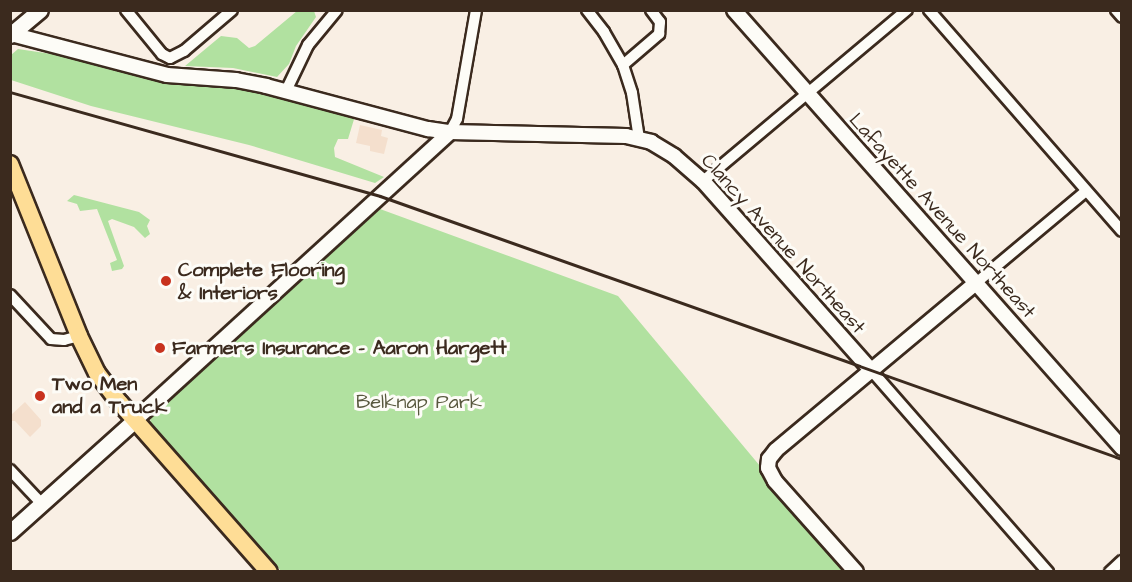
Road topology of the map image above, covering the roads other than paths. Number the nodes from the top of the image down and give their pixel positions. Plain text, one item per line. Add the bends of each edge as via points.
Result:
1 (40, 10) edge
2 (126, 10) edge
3 (232, 10) edge
4 (337, 10) edge
5 (476, 10) edge
6 (587, 10) edge
7 (651, 10) edge
8 (734, 10) edge
9 (907, 10) edge
10 (929, 10) edge
11 (1116, 10) edge
12 (1122, 17) edge
13 (11, 35) edge
14 (623, 65) junction
15 (286, 91) junction
16 (807, 94) junction
17 (450, 132) junction
18 (639, 139) junction
19 (10, 164) edge
20 (703, 181) junction
21 (1086, 191) junction
22 (1122, 231) edge
23 (976, 283) junction
24 (10, 295) edge
25 (79, 336) junction
26 (871, 370) junction
27 (135, 420) junction
28 (1122, 448) edge
29 (10, 470) edge
30 (42, 504) junction
31 (10, 532) edge
32 (1122, 561) edge
33 (269, 572) edge
34 (856, 572) edge
35 (1048, 572) edge
36 (1110, 572) edge

1 - 13 main road
2 - 3 street via 162,54 170,58 184,51
4 - 15 street via 308,45
5 - 17 street via 457,119
6 - 14 street
7 - 14 street via 660,22 659,34
8 - 16 street, Lafayette Avenue Northeast
9 - 16 street
10 - 21 street
11 - 12 street
13 - 15 street, Clancy Avenue Northeast via 167,75 236,80
14 - 18 street
15 - 17 street, Clancy Avenue Northeast
16 - 20 street
16 - 23 street, Lafayette Avenue Northeast
17 - 18 street, Clancy Avenue Northeast
17 - 27 street
18 - 20 street, Clancy Avenue Northeast via 668,152
19 - 25 main road
20 - 26 street, Clancy Avenue Northeast
21 - 22 street
21 - 23 street
23 - 26 street
23 - 28 street, Lafayette Avenue Northeast
24 - 25 street via 51,339 61,341
25 - 27 main road via 97,373
26 - 34 street via 776,450 768,463 774,481
26 - 35 street, Clancy Avenue Northeast
27 - 30 main road
27 - 33 main road
29 - 30 street
30 - 31 main road
32 - 36 street

